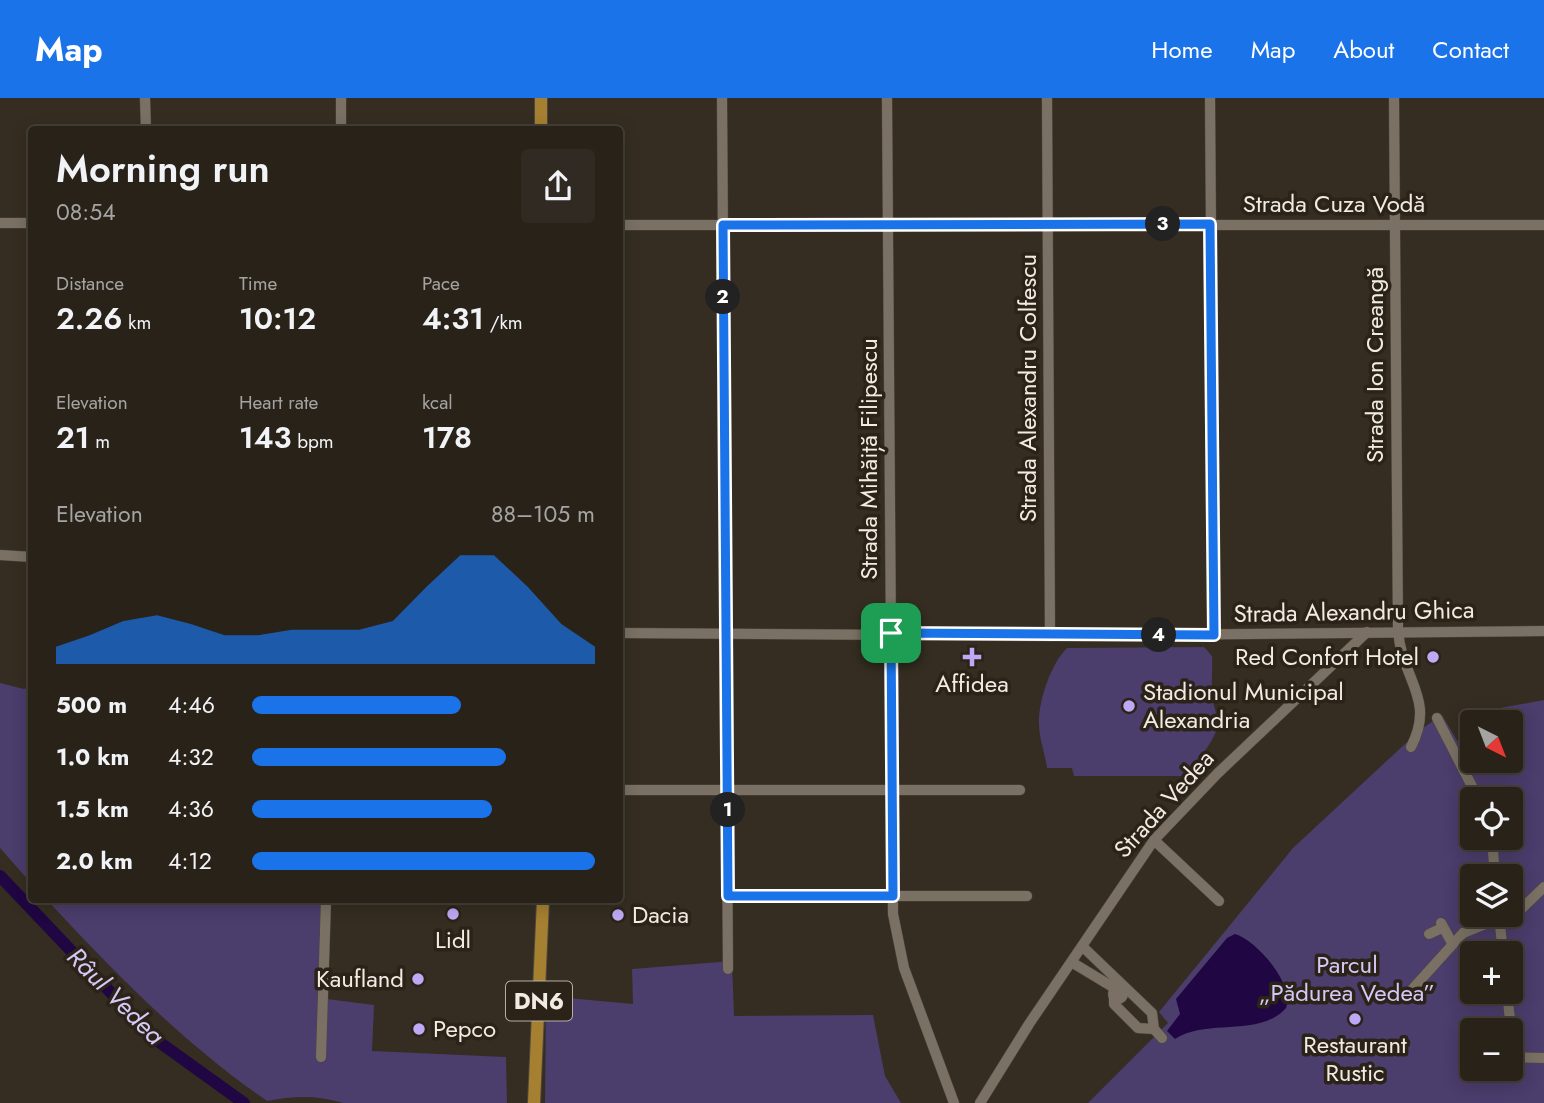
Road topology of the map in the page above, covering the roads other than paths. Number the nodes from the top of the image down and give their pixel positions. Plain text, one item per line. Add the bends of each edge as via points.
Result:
1 (145, 98) edge
2 (341, 98) edge
3 (541, 98) edge
4 (722, 98) edge
5 (887, 98) edge
6 (1047, 98) edge
7 (1210, 98) edge
8 (1394, 98) edge
9 (146, 126) edge
10 (341, 126) edge
11 (541, 126) edge
12 (0, 223) edge
13 (28, 223) edge
14 (1048, 224) junction
15 (1210, 224) junction
16 (623, 225) edge
17 (723, 225) junction
18 (888, 225) junction
19 (1394, 225) junction
20 (1544, 225) edge
21 (0, 555) edge
22 (28, 557) edge
23 (1398, 631) junction
24 (1544, 631) edge
25 (728, 632) junction
26 (1344, 632) junction
27 (1367, 632) junction
28 (623, 633) edge
29 (891, 633) junction
30 (1214, 635) junction
31 (1050, 636) junction
32 (1350, 650) junction
33 (1437, 718) dead end
34 (1411, 747) dead end
35 (1472, 787) edge
36 (623, 790) edge
37 (728, 790) junction
38 (892, 790) junction
39 (1020, 790) dead end
40 (1154, 840) junction
41 (1544, 887) edge
42 (728, 896) junction
43 (893, 896) junction
44 (1027, 896) dead end
45 (1219, 901) dead end
46 (326, 903) edge
47 (543, 903) edge
48 (1523, 908) edge
49 (1475, 927) edge
50 (1429, 934) dead end
51 (1452, 943) junction
52 (1083, 947) junction
53 (1073, 962) junction
54 (728, 969) dead end
55 (1119, 991) junction
56 (1407, 995) dead end
57 (1154, 1029) junction
58 (1162, 1038) dead end
59 (321, 1056) dead end
60 (1523, 1057) edge
61 (1544, 1058) edge
62 (534, 1102) edge
63 (954, 1103) edge
64 (980, 1103) edge

1 - 9 street
2 - 10 street
3 - 11 main road
4 - 17 street
5 - 18 street, Strada Mihăiță Filipescu
6 - 14 street, Strada Alexandru Colfescu
7 - 15 street
8 - 19 street, Strada Ion Creangă
12 - 13 street
14 - 15 street, Strada Cuza Vodă
14 - 18 street, Strada Cuza Vodă
14 - 31 street, Strada Alexandru Colfescu
15 - 19 street, Strada Cuza Vodă
15 - 30 street
16 - 17 street, Strada Cuza Vodă
17 - 18 street, Strada Cuza Vodă
17 - 25 street
18 - 29 street, Strada Mihăiță Filipescu
19 - 20 street, Strada Cuza Vodă
19 - 23 street, Strada Ion Creangă
21 - 22 street
23 - 24 street, Strada Alexandru Ghica
23 - 27 street, Strada Alexandru Ghica
23 - 34 street, Strada Ion Creangă via 1422,711 1420,730
25 - 28 street, Strada Alexandru Ghica
25 - 29 street, Strada Alexandru Ghica
25 - 37 street
26 - 27 street, Strada Alexandru Ghica
26 - 30 street, Strada Alexandru Ghica
26 - 32 street
27 - 32 street, Strada Vedea
29 - 31 street, Strada Alexandru Ghica
29 - 38 street, Strada Mihăiță Filipescu
30 - 31 street, Strada Alexandru Ghica
32 - 40 street, Strada Vedea
33 - 35 street
36 - 37 street
37 - 38 street
37 - 42 street
38 - 39 street
38 - 43 street, Strada Mihăiță Filipescu
40 - 45 street
40 - 52 street, Strada Vedea
41 - 48 street
42 - 43 street
42 - 54 street
43 - 44 street
43 - 63 street, Strada Mihăiță Filipescu via 904,968
46 - 59 street
47 - 62 main road, DN6
49 - 51 street
50 - 51 street via 1442,926
51 - 56 street
52 - 53 street, Strada Vedea
52 - 55 street
53 - 55 street
53 - 64 street, Strada Vedea
55 - 57 street via 1155,1017
55 - 57 street via 1114,1004 1138,1028
57 - 58 street
60 - 61 street

